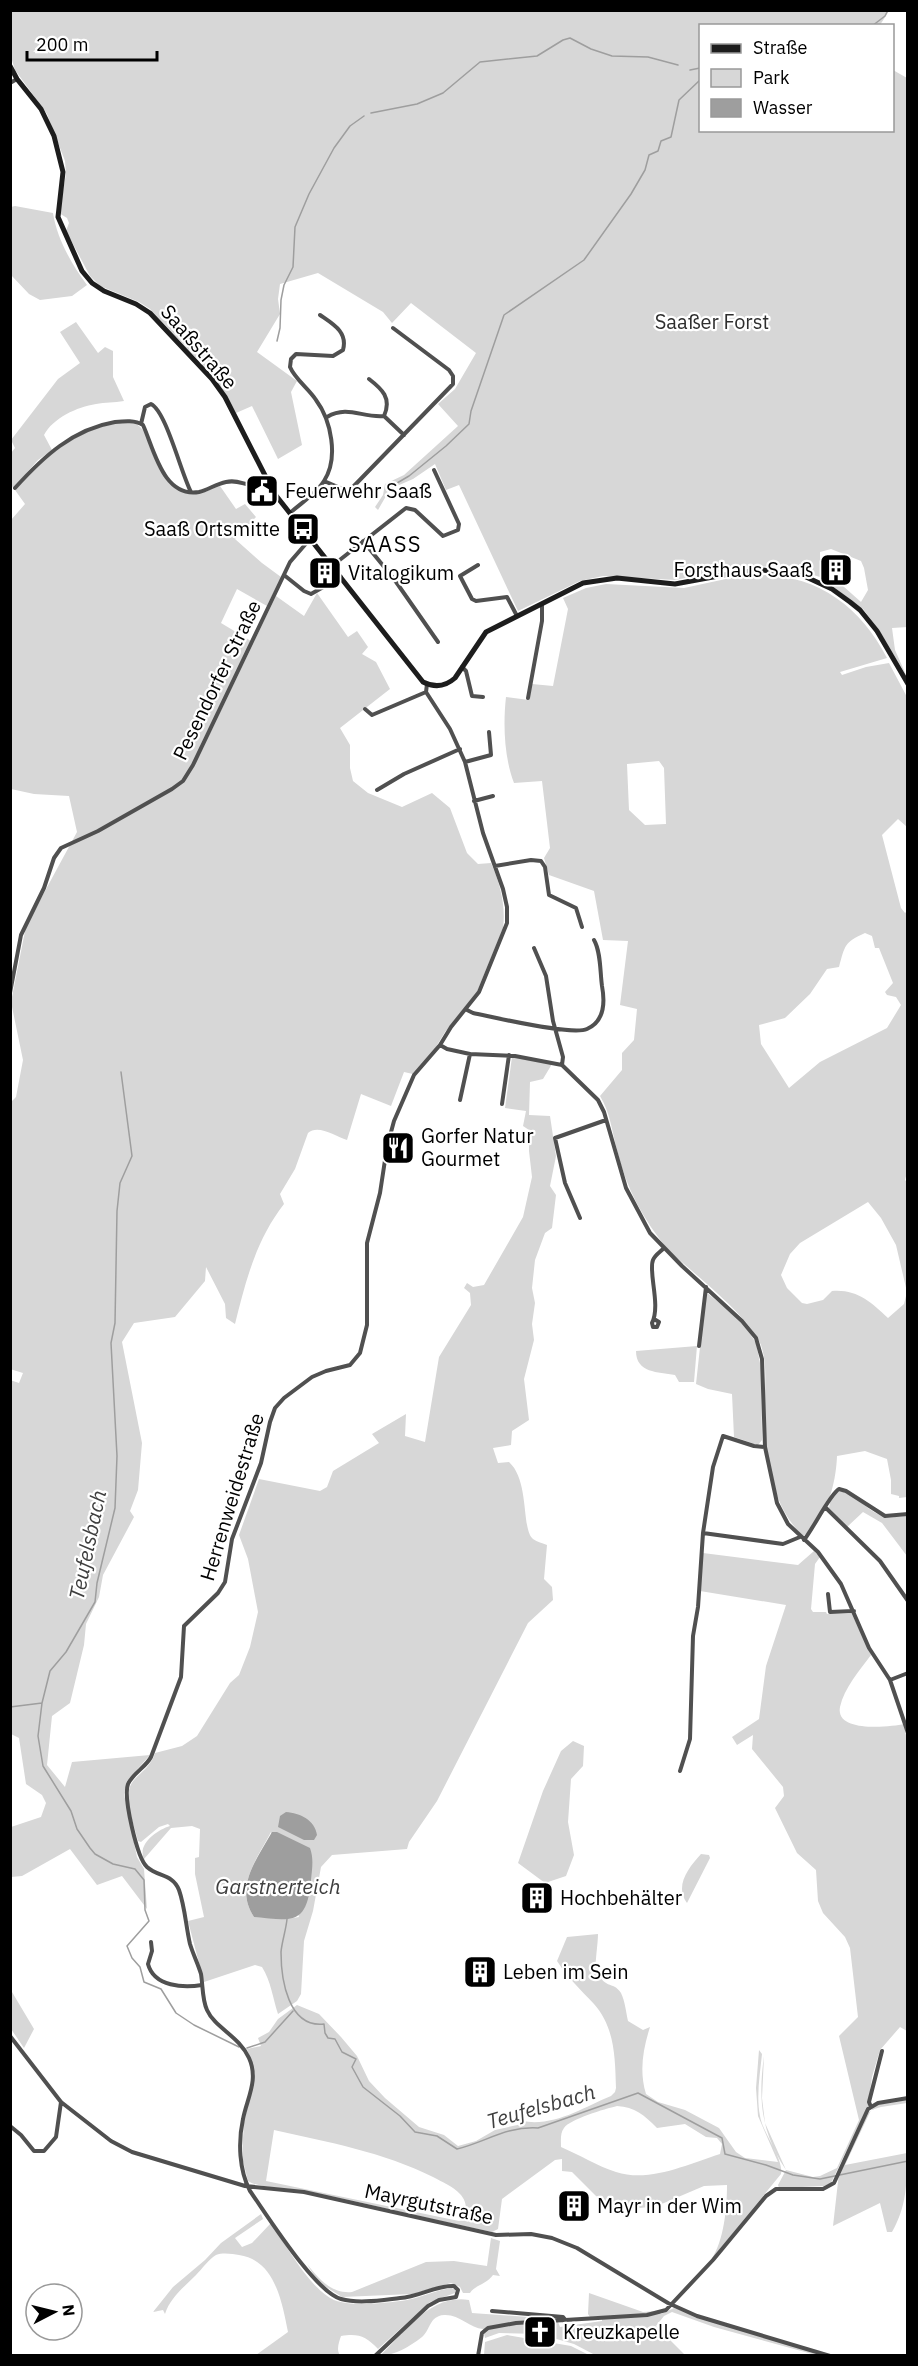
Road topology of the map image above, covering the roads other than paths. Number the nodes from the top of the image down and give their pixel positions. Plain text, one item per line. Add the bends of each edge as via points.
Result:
1 (10, 66) edge
2 (17, 79) junction
3 (10, 83) edge
4 (320, 315) dead end
5 (393, 328) dead end
6 (369, 379) dead end
7 (384, 416) junction
8 (327, 417) junction
9 (141, 424) junction
10 (404, 435) junction
11 (434, 470) dead end
12 (266, 479) junction
13 (324, 481) junction
14 (15, 488) dead end
15 (191, 492) junction
16 (290, 513) junction
17 (310, 538) junction
18 (363, 541) junction
19 (478, 565) dead end
20 (332, 566) junction
21 (284, 575) junction
22 (341, 577) junction
23 (542, 603) junction
24 (517, 616) junction
25 (438, 642) dead end
26 (462, 668) junction
27 (426, 684) junction
28 (908, 684) edge
29 (426, 692) junction
30 (483, 697) dead end
31 (528, 698) dead end
32 (364, 710) dead end
33 (489, 732) dead end
34 (460, 749) junction
35 (465, 762) junction
36 (377, 790) dead end
37 (493, 796) dead end
38 (474, 801) junction
39 (495, 867) junction
40 (582, 927) dead end
41 (594, 940) dead end
42 (534, 948) dead end
43 (10, 993) edge
44 (467, 1010) junction
45 (555, 1028) junction
46 (440, 1045) junction
47 (470, 1054) junction
48 (509, 1055) junction
49 (562, 1065) junction
50 (460, 1100) dead end
51 (502, 1104) dead end
52 (606, 1120) junction
53 (580, 1218) dead end
54 (663, 1248) junction
55 (706, 1287) junction
56 (654, 1319) dead end
57 (699, 1346) dead end
58 (765, 1447) junction
59 (826, 1509) junction
60 (908, 1514) edge
61 (704, 1533) junction
62 (802, 1539) junction
63 (828, 1594) dead end
64 (908, 1601) edge
65 (854, 1611) junction
66 (908, 1673) edge
67 (890, 1680) junction
68 (908, 1733) edge
69 (680, 1771) dead end
70 (151, 1942) dead end
71 (202, 1985) junction
72 (10, 2036) edge
73 (882, 2051) dead end
74 (908, 2098) edge
75 (61, 2102) junction
76 (871, 2107) junction
77 (10, 2126) edge
78 (248, 2187) junction
79 (672, 2305) junction
80 (492, 2311) dead end
81 (566, 2321) junction
82 (375, 2355) edge
83 (478, 2355) edge
84 (830, 2355) edge

1 - 2 street, Saaßstraße
2 - 3 street
2 - 12 street, Saaßstraße via 41,109 54,136 63,172 58,217 82,270 104,291 150,313 213,379
4 - 8 street via 342,332 343,350 333,356 296,354 290,367
5 - 10 street via 449,370 454,380 451,388
6 - 7 street via 386,396
7 - 8 street via 344,411
7 - 10 street
8 - 13 street via 331,446
9 - 14 street via 114,422 74,436 45,456
9 - 15 street via 163,471 176,487
9 - 15 street via 145,407 156,407
10 - 13 street via 348,491
11 - 18 street via 459,529 440,535 408,507
12 - 15 street via 254,486 230,481
12 - 16 street, Saaßstraße
13 - 16 street
16 - 17 street, Saaßstraße
17 - 20 street, Saaßstraße
17 - 21 street, Pesendorfer Straße via 295,554
18 - 20 street
18 - 25 street
19 - 24 street via 460,576 472,599 507,597
20 - 22 street, Saaßstraße
21 - 22 street via 311,594
21 - 43 street, Pesendorfer Straße via 183,781 61,848 54,858 21,935
22 - 27 street, Saaßstraße
23 - 24 street
23 - 28 street via 577,585 600,579 675,584 750,570 790,573 832,589 860,610
23 - 31 street via 543,621
24 - 26 street via 486,632
26 - 27 street via 446,684
26 - 30 street via 472,696
27 - 29 street
29 - 32 street via 372,715
29 - 34 street, Herrenweidestraße
33 - 35 street via 491,755
34 - 35 street, Herrenweidestraße
34 - 36 street
35 - 38 street, Herrenweidestraße
37 - 38 street
38 - 39 street, Herrenweidestraße
39 - 40 street via 541,861 549,895 576,908
39 - 44 street, Herrenweidestraße via 505,897 507,923 482,986
41 - 45 street via 604,1010 588,1029
42 - 45 street via 546,976
44 - 45 street
44 - 46 street, Herrenweidestraße
45 - 49 street
46 - 47 street
46 - 71 street, Herrenweidestraße via 414,1075 392,1128 367,1243 367,1325 360,1353 350,1365 312,1377 275,1408 261,1463 234,1532 225,1582 184,1626 183,1668 178,1686 151,1756 127,1789 141,1860 151,1870 170,1878 179,1890
47 - 48 street
47 - 50 street
48 - 49 street
48 - 51 street
49 - 52 street via 598,1100
52 - 53 street via 555,1138 565,1183
52 - 54 street via 630,1198
54 - 55 street
54 - 56 street via 652,1266
55 - 57 street
55 - 58 street via 742,1321 760,1348
58 - 61 street via 723,1436 713,1467
58 - 62 street via 777,1503
59 - 60 street via 839,1489 885,1516
59 - 62 street
59 - 64 street via 880,1561
61 - 62 street via 783,1544
61 - 69 street via 693,1636 690,1735
62 - 65 street via 834,1572
63 - 65 street via 830,1612
65 - 67 street via 869,1648
66 - 67 street
67 - 68 street
70 - 71 street via 148,1964 153,1974 177,1987
71 - 78 street, Herrenweidestraße via 209,2014 242,2046 253,2068 241,2133
72 - 75 street, Mayrgutstraße
73 - 76 street
74 - 76 street
75 - 77 street via 56,2137 44,2151 34,2151
75 - 78 street, Mayrgutstraße via 123,2148
76 - 79 street via 832,2185 823,2189 776,2189 759,2202
78 - 79 street, Mayrgutstraße via 303,2192 496,2235 552,2238 577,2248
78 - 82 street via 315,2282 334,2297 402,2298 448,2286 457,2288 456,2296 428,2307
79 - 81 street via 647,2316
79 - 84 street, Mayrgutstraße
80 - 81 street via 563,2317
81 - 83 street via 526,2321 488,2328 482,2333

